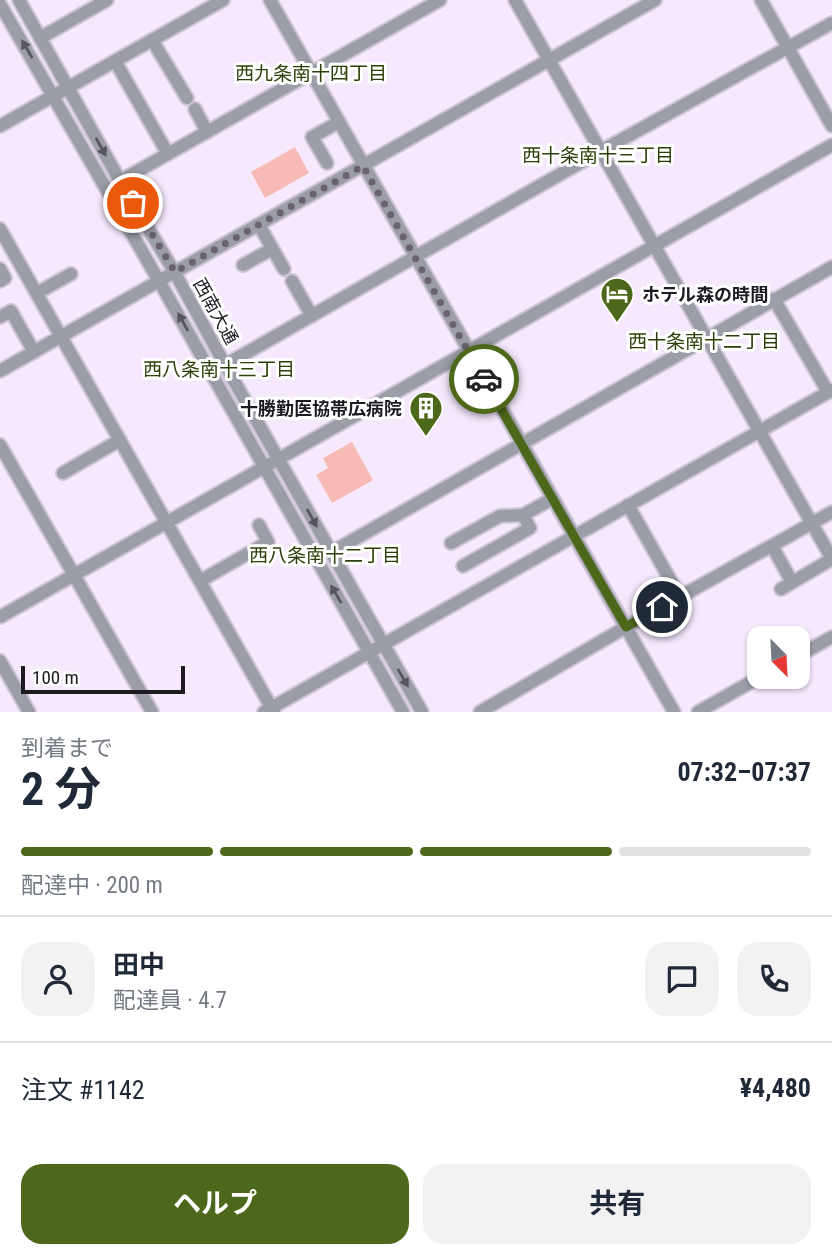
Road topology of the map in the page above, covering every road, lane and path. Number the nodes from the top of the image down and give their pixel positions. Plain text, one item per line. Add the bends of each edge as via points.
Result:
1 (19, 0) edge
2 (107, 0) edge
3 (223, 0) edge
4 (270, 0) edge
5 (440, 0) edge
6 (514, 0) edge
7 (655, 0) edge
8 (761, 0) edge
9 (0, 4) edge
10 (832, 23) edge
11 (40, 38) junction
12 (152, 40) junction
13 (788, 48) junction
14 (549, 59) junction
15 (115, 61) junction
16 (311, 73) junction
17 (68, 87) junction
18 (53, 95) junction
19 (187, 98) dead end
20 (195, 109) dead end
21 (339, 122) junction
22 (0, 126) edge
23 (832, 126) edge
24 (207, 132) junction
25 (832, 145) edge
26 (601, 151) junction
27 (168, 154) junction
28 (327, 163) dead end
29 (363, 166) junction
30 (120, 181) junction
31 (259, 225) junction
32 (0, 229) edge
33 (655, 246) junction
34 (272, 249) junction
35 (416, 257) junction
36 (243, 265) dead end
37 (832, 267) edge
38 (0, 269) edge
39 (284, 269) dead end
40 (175, 272) junction
41 (71, 274) dead end
42 (0, 281) edge
43 (159, 281) junction
44 (292, 281) dead end
45 (37, 293) junction
46 (774, 299) junction
47 (312, 316) junction
48 (0, 317) edge
49 (62, 337) junction
50 (706, 337) junction
51 (34, 352) junction
52 (468, 352) junction
53 (225, 365) junction
54 (0, 371) edge
55 (830, 391) edge
56 (760, 431) junction
57 (120, 440) junction
58 (522, 444) junction
59 (0, 445) edge
60 (279, 459) junction
61 (264, 467) junction
62 (63, 473) dead end
63 (552, 499) junction
64 (628, 505) junction
65 (832, 512) edge
66 (523, 515) junction
67 (167, 522) junction
68 (812, 523) junction
69 (259, 525) dead end
70 (573, 536) junction
71 (451, 544) dead end
72 (772, 546) junction
73 (332, 552) junction
74 (832, 559) edge
75 (463, 566) dead end
76 (73, 575) junction
77 (200, 581) junction
78 (792, 582) junction
79 (780, 589) dead end
80 (680, 597) junction
81 (0, 617) edge
82 (626, 627) junction
83 (832, 637) edge
84 (384, 645) junction
85 (810, 649) edge
86 (370, 653) junction
87 (0, 662) edge
88 (747, 684) edge
89 (270, 710) edge
90 (29, 712) edge
91 (152, 712) edge
92 (403, 712) edge
93 (422, 712) edge
94 (480, 712) edge
95 (674, 712) edge
96 (698, 712) edge

1 - 11 street, 西南大通
2 - 11 street
3 - 12 street
4 - 16 street
5 - 16 street
6 - 14 street
7 - 14 street
8 - 13 street
18 -> 9 street, 西南大通
10 - 13 street
11 - 17 street, 西南大通
12 - 15 street
12 - 19 street
13 - 23 street
13 - 26 street
14 - 26 street
14 - 29 street
15 - 17 street
15 - 27 street
16 - 21 street
16 - 24 street
17 - 18 street
17 -> 30 street, 西南大通
18 - 22 street
18 - 43 street, 西南大通
20 - 24 street
21 - 28 street via 312,137
21 - 29 street
24 - 27 street
25 - 33 street
26 - 33 street
26 - 35 street
27 - 30 street
29 - 31 street
29 - 35 street
30 - 40 street, 西南大通
31 - 34 street
31 - 40 street
32 - 45 street
33 - 50 street
33 - 52 street
34 - 36 street
34 - 39 street
35 - 47 street
35 - 52 street
37 - 46 street
38 - 42 street via 5,278
40 - 43 street
40 - 53 street, 西南大通
41 - 45 street
43 - 49 street
61 -> 43 street, 西南大通
44 - 47 street
45 - 49 street
46 - 50 street
46 - 55 street
47 - 53 street
48 - 51 street via 11,311
49 - 51 street
49 - 57 street
50 - 56 street
50 - 58 street
51 - 54 street
52 - 58 street
52 - 60 street
53 - 60 street, 西南大通
55 - 56 street
56 - 64 street
56 - 68 street
57 - 62 street
57 - 67 street
58 - 63 street
58 - 73 street
59 - 76 street
60 - 61 street
60 -> 73 street, 西南大通
61 - 67 street
86 -> 61 street, 西南大通
63 - 66 street
63 - 70 street
64 - 70 street
64 - 80 street
65 - 68 street
66 - 71 street via 500,516
66 - 75 street via 530,528
67 - 76 street
67 - 77 street
68 - 72 street
68 - 74 street
69 - 77 street via 268,542
70 - 82 street
70 - 84 street
72 - 78 street
72 - 80 street
73 - 84 street, 西南大通
74 - 78 street
76 - 81 street
76 - 91 street
77 - 89 street
78 - 79 street
80 - 82 street
82 - 94 street
82 - 95 street
83 - 85 street
84 - 86 street
84 -> 93 street, 西南大通
86 - 89 street
86 - 92 street, 西南大通
87 - 90 street
88 - 96 street

